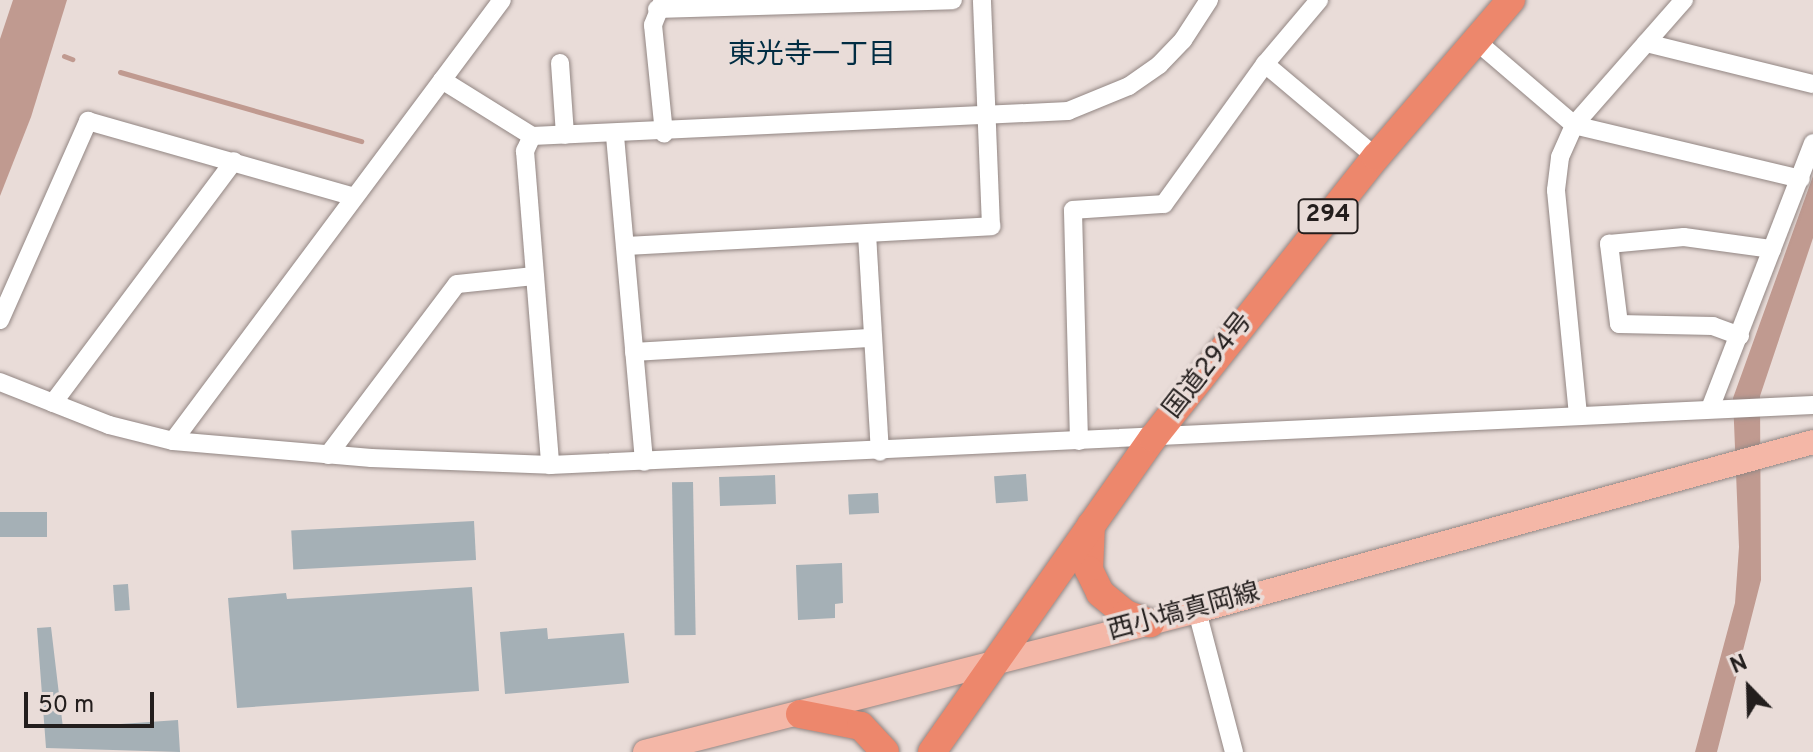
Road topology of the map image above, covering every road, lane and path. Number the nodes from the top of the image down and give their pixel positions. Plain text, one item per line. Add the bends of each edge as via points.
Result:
1 (502, 0) edge
2 (953, 0) edge
3 (982, 0) edge
4 (1209, 0) edge
5 (1319, 0) edge
6 (1511, 0) edge
7 (1684, 0) edge
8 (660, 4) edge
9 (1475, 40) junction
10 (1646, 43) junction
11 (560, 63) dead end
12 (1265, 64) junction
13 (442, 80) junction
14 (1813, 84) edge
15 (985, 116) junction
16 (1574, 125) junction
17 (664, 133) junction
18 (565, 135) junction
19 (532, 136) junction
20 (615, 136) junction
21 (1813, 143) edge
22 (1376, 157) junction
23 (234, 161) junction
24 (1801, 179) junction
25 (354, 197) junction
26 (867, 234) junction
27 (626, 246) junction
28 (1772, 249) junction
29 (535, 276) junction
30 (0, 320) edge
31 (1740, 336) junction
32 (873, 338) junction
33 (634, 352) junction
34 (0, 382) edge
35 (53, 403) junction
36 (1813, 405) edge
37 (1711, 406) junction
38 (1578, 415) junction
39 (1153, 438) junction
40 (173, 441) junction
41 (1079, 441) junction
42 (1813, 442) edge
43 (880, 452) junction
44 (328, 455) junction
45 (644, 462) junction
46 (550, 465) junction
47 (1091, 524) junction
48 (1197, 611) junction
49 (1150, 623) junction
50 (990, 663) junction
51 (800, 714) junction
52 (645, 752) edge
53 (885, 752) edge
54 (932, 752) edge
55 (1234, 752) edge

1 - 13 street
2 - 8 street
3 - 15 street
4 - 15 street via 1183,40 1129,86 1068,111
5 - 12 street
6 - 9 highway, 国道294号 / 294
7 - 10 street
8 - 17 street via 653,25
9 - 16 street
9 - 22 highway, 国道294号 / 294
10 - 14 street
10 - 16 street
11 - 18 street
12 - 22 street
12 - 41 street via 1164,204 1073,210
13 - 19 street
13 - 25 street
15 - 17 street
15 - 26 street via 991,226
16 - 24 street
16 - 38 street via 1560,157 1556,190
17 - 20 street
18 - 19 street
18 - 20 street
19 - 29 street via 525,151
20 - 27 street
21 - 24 street
22 - 39 highway, 国道294号 / 294
23 - 25 street
23 - 30 street via 88,121
23 - 35 street
24 - 28 street
25 - 40 street
26 - 27 street
26 - 32 street
27 - 33 street
28 - 31 street
28 - 31 street via 1684,237 1609,244 1619,324 1713,326
29 - 44 street via 457,284
29 - 46 street
31 - 37 street
32 - 33 street
32 - 43 street
33 - 45 street
34 - 35 street
35 - 40 street via 133,433
36 - 37 street
37 - 38 street
38 - 39 street
39 - 41 street
39 - 47 highway, 国道294号 / 294
40 - 44 street
41 - 43 street
42 - 48 main road, 西小塙真岡線
43 - 45 street
44 - 46 street
45 - 46 street
47 - 49 highway via 1089,570 1100,593 1126,614
47 - 50 highway, 国道294号 / 294
48 - 49 main road, 西小塙真岡線
48 - 55 street
49 - 50 main road, 西小塙真岡線
50 - 51 main road, 西小塙真岡線
50 - 54 highway, 国道294号 / 294
51 - 52 main road, 西小塙真岡線
51 - 53 highway via 861,726

